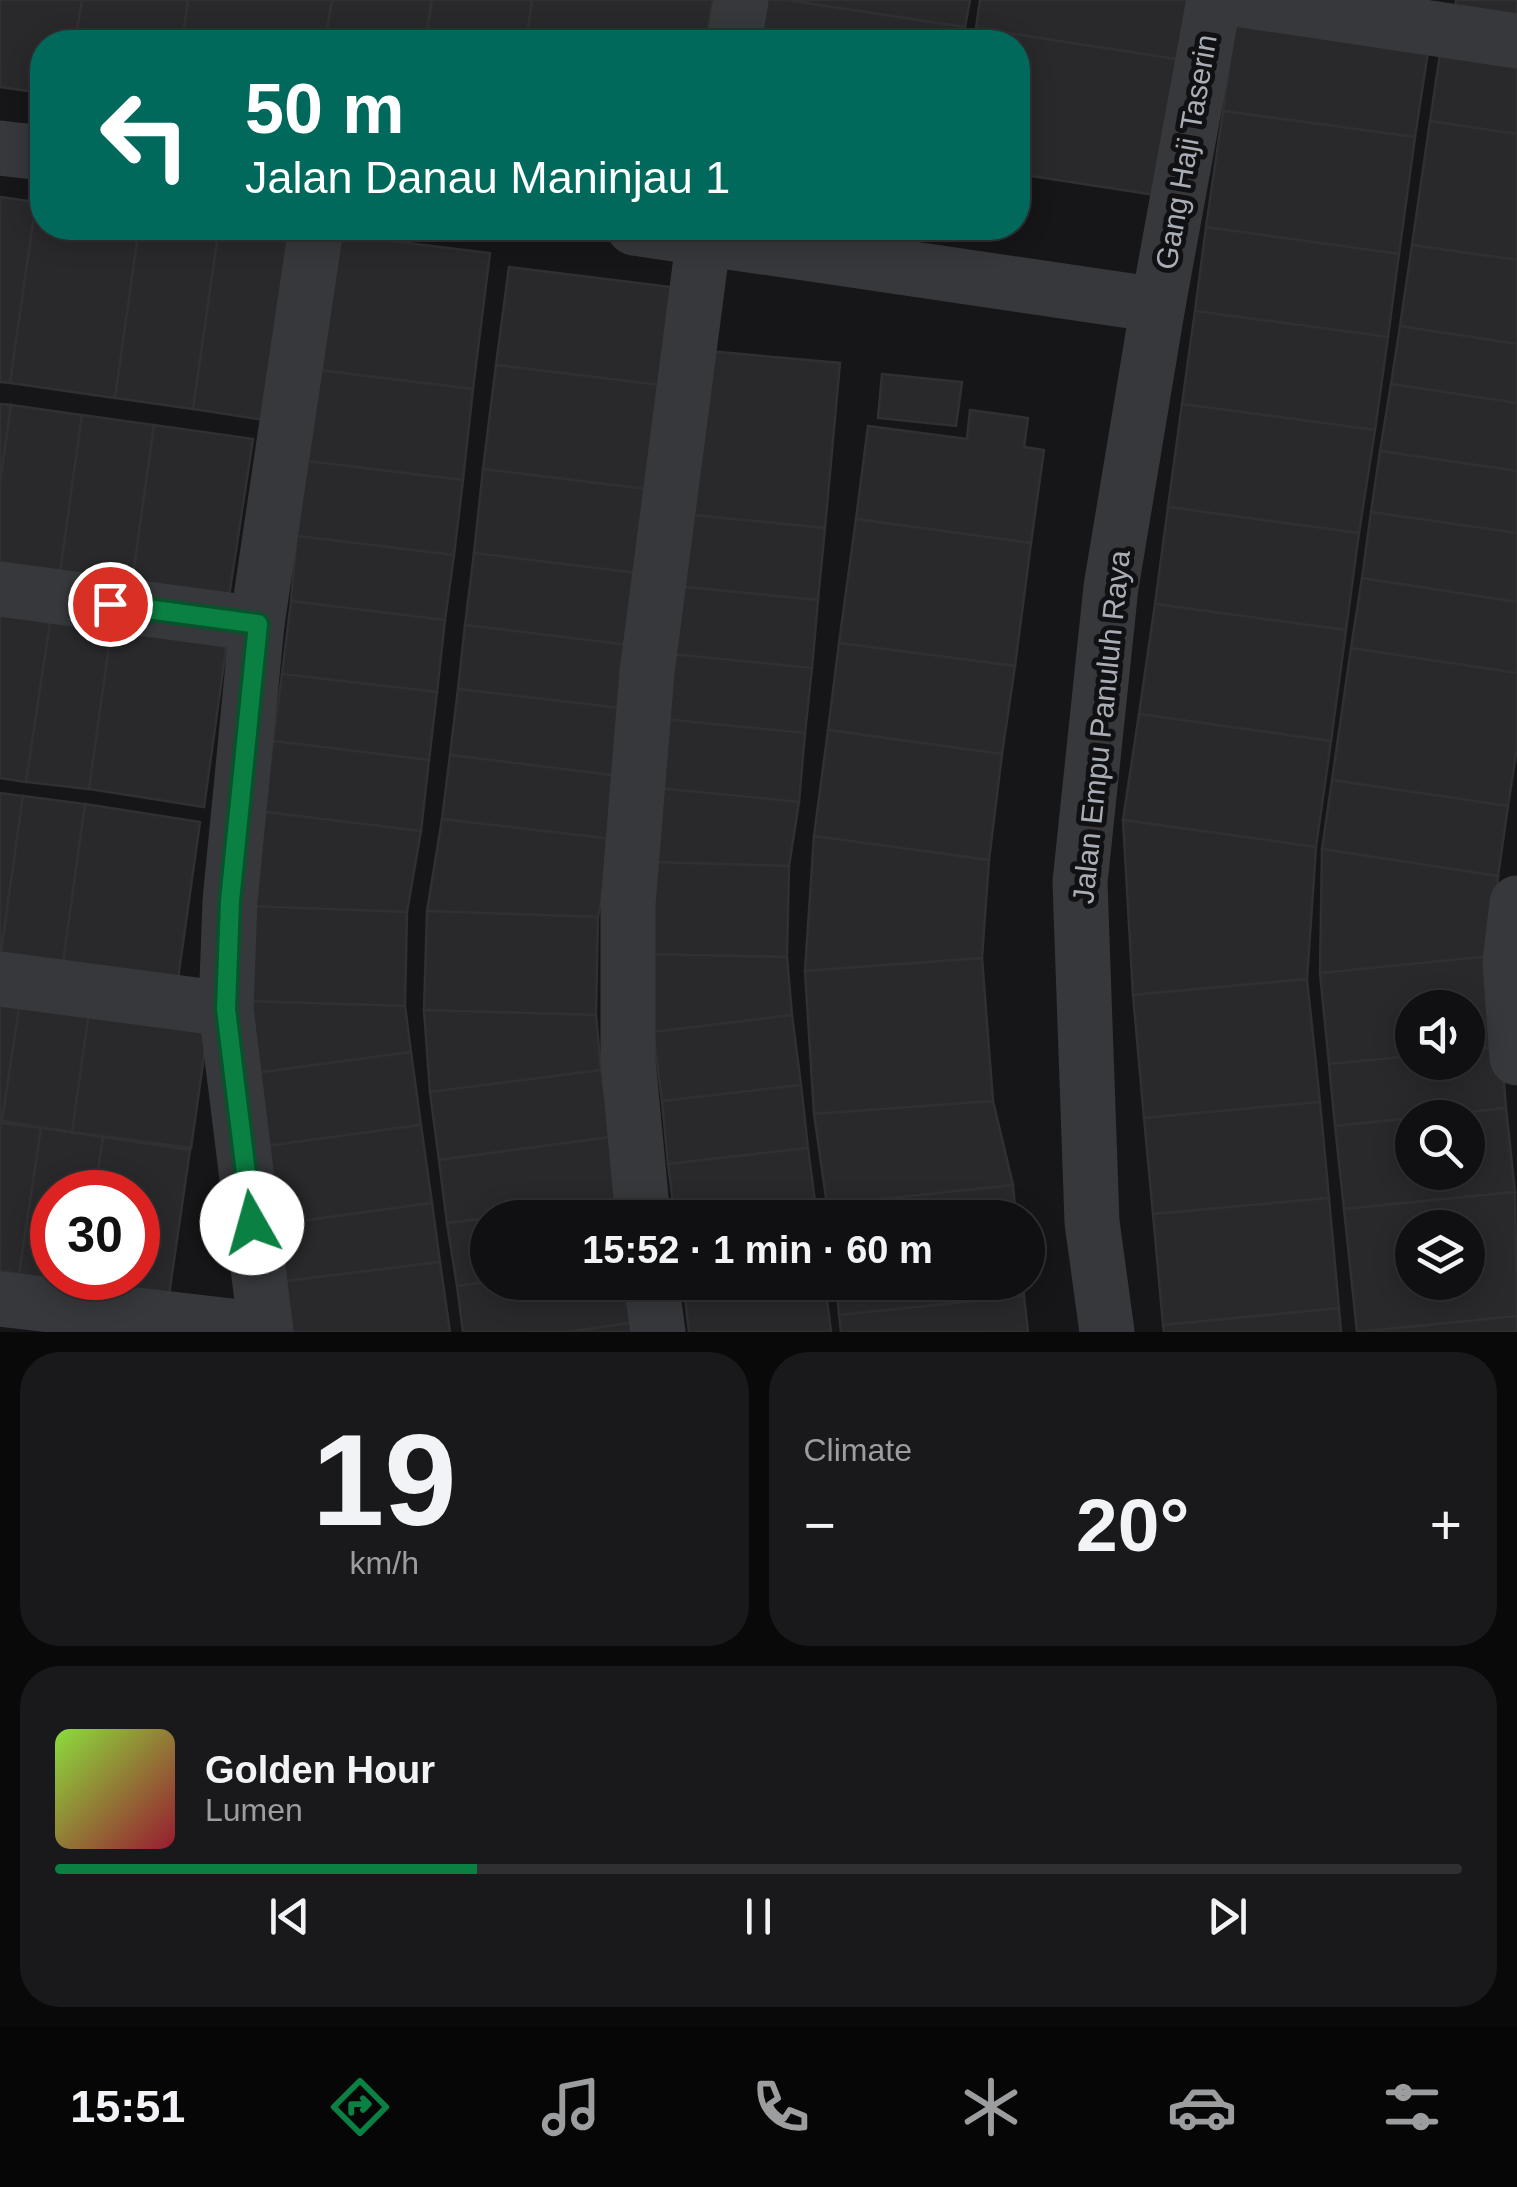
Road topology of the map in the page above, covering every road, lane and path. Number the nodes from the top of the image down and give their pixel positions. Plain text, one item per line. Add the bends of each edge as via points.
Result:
1 (741, 0) edge
2 (1214, 0) edge
3 (1243, 0) edge
4 (736, 30) edge
5 (1517, 41) edge
6 (0, 148) edge
7 (30, 152) edge
8 (314, 240) edge
9 (703, 240) edge
10 (754, 240) edge
11 (1158, 305) junction
12 (0, 589) edge
13 (258, 624) junction
14 (1517, 903) edge
15 (0, 979) edge
16 (226, 1009) junction
17 (1517, 1058) edge
18 (641, 1200) edge
19 (0, 1298) edge
20 (654, 1300) edge
21 (266, 1331) edge
22 (658, 1332) edge
23 (1106, 1332) edge

1 - 4 street
2 - 11 street, Gang Haji Taserin
3 - 5 street
6 - 7 street
8 - 13 street
9 - 18 street via 647,672 628,904 628,1060
10 - 11 street
11 - 23 street, Jalan Empu Panuluh Raya via 1111,587 1080,882 1092,1222
12 - 13 street
13 - 16 street
14 - 17 street via 1510,964
15 - 16 street
16 - 21 street
19 - 21 street
20 - 22 street

